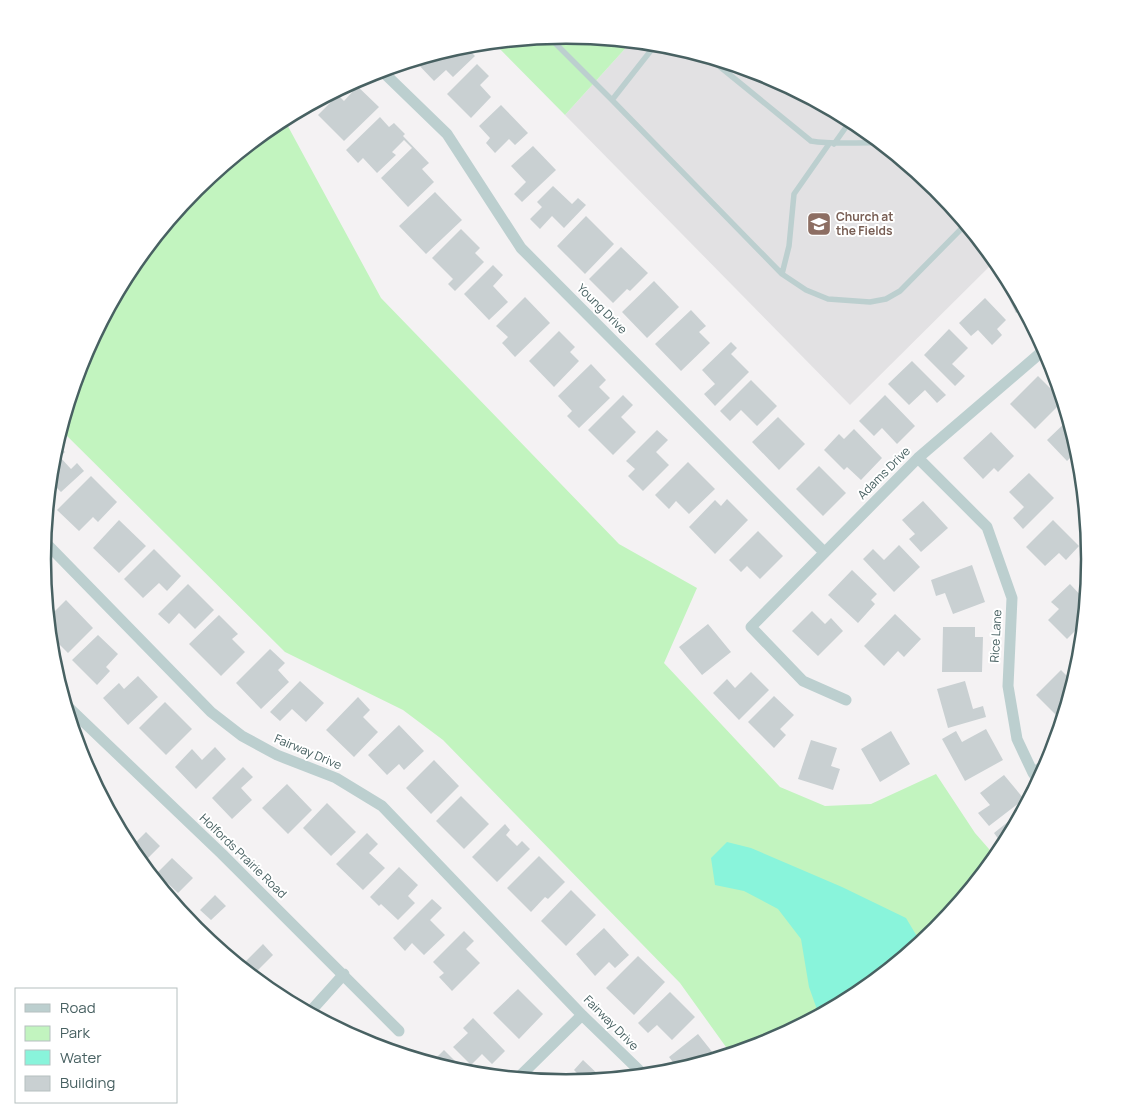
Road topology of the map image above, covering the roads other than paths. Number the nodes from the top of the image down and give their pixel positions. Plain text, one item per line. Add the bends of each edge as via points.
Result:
1 (557, 44) edge
2 (650, 51) edge
3 (721, 68) edge
4 (387, 76) edge
5 (612, 100) junction
6 (846, 126) edge
7 (869, 142) edge
8 (831, 144) junction
9 (962, 228) edge
10 (782, 274) junction
11 (1040, 354) edge
12 (918, 458) junction
13 (51, 548) edge
14 (824, 552) junction
15 (846, 700) dead end
16 (76, 714) edge
17 (1035, 774) edge
18 (344, 974) junction
19 (313, 1007) edge
20 (582, 1015) junction
21 (399, 1031) dead end
22 (638, 1069) edge
23 (524, 1072) edge

1 - 5 lane
2 - 5 lane
3 - 8 lane via 811,141
4 - 14 street, Young Drive via 447,134 521,248
5 - 10 lane
6 - 8 lane
7 - 8 lane
8 - 10 lane via 794,194 789,246
9 - 10 lane via 900,291 886,299 870,302 828,299 806,290
11 - 12 street, Adams Drive
12 - 14 street, Adams Drive
12 - 17 street, Rice Lane via 987,527 1012,598 1008,686 1017,739
13 - 20 street, Fairway Drive via 211,712 242,736 277,755 336,778 382,806
14 - 15 street, Adams Drive via 751,627 803,681
16 - 18 street, Holfords Prairie Road
18 - 19 street
18 - 21 street, Holfords Prairie Road
20 - 22 street, Fairway Drive
20 - 23 street

